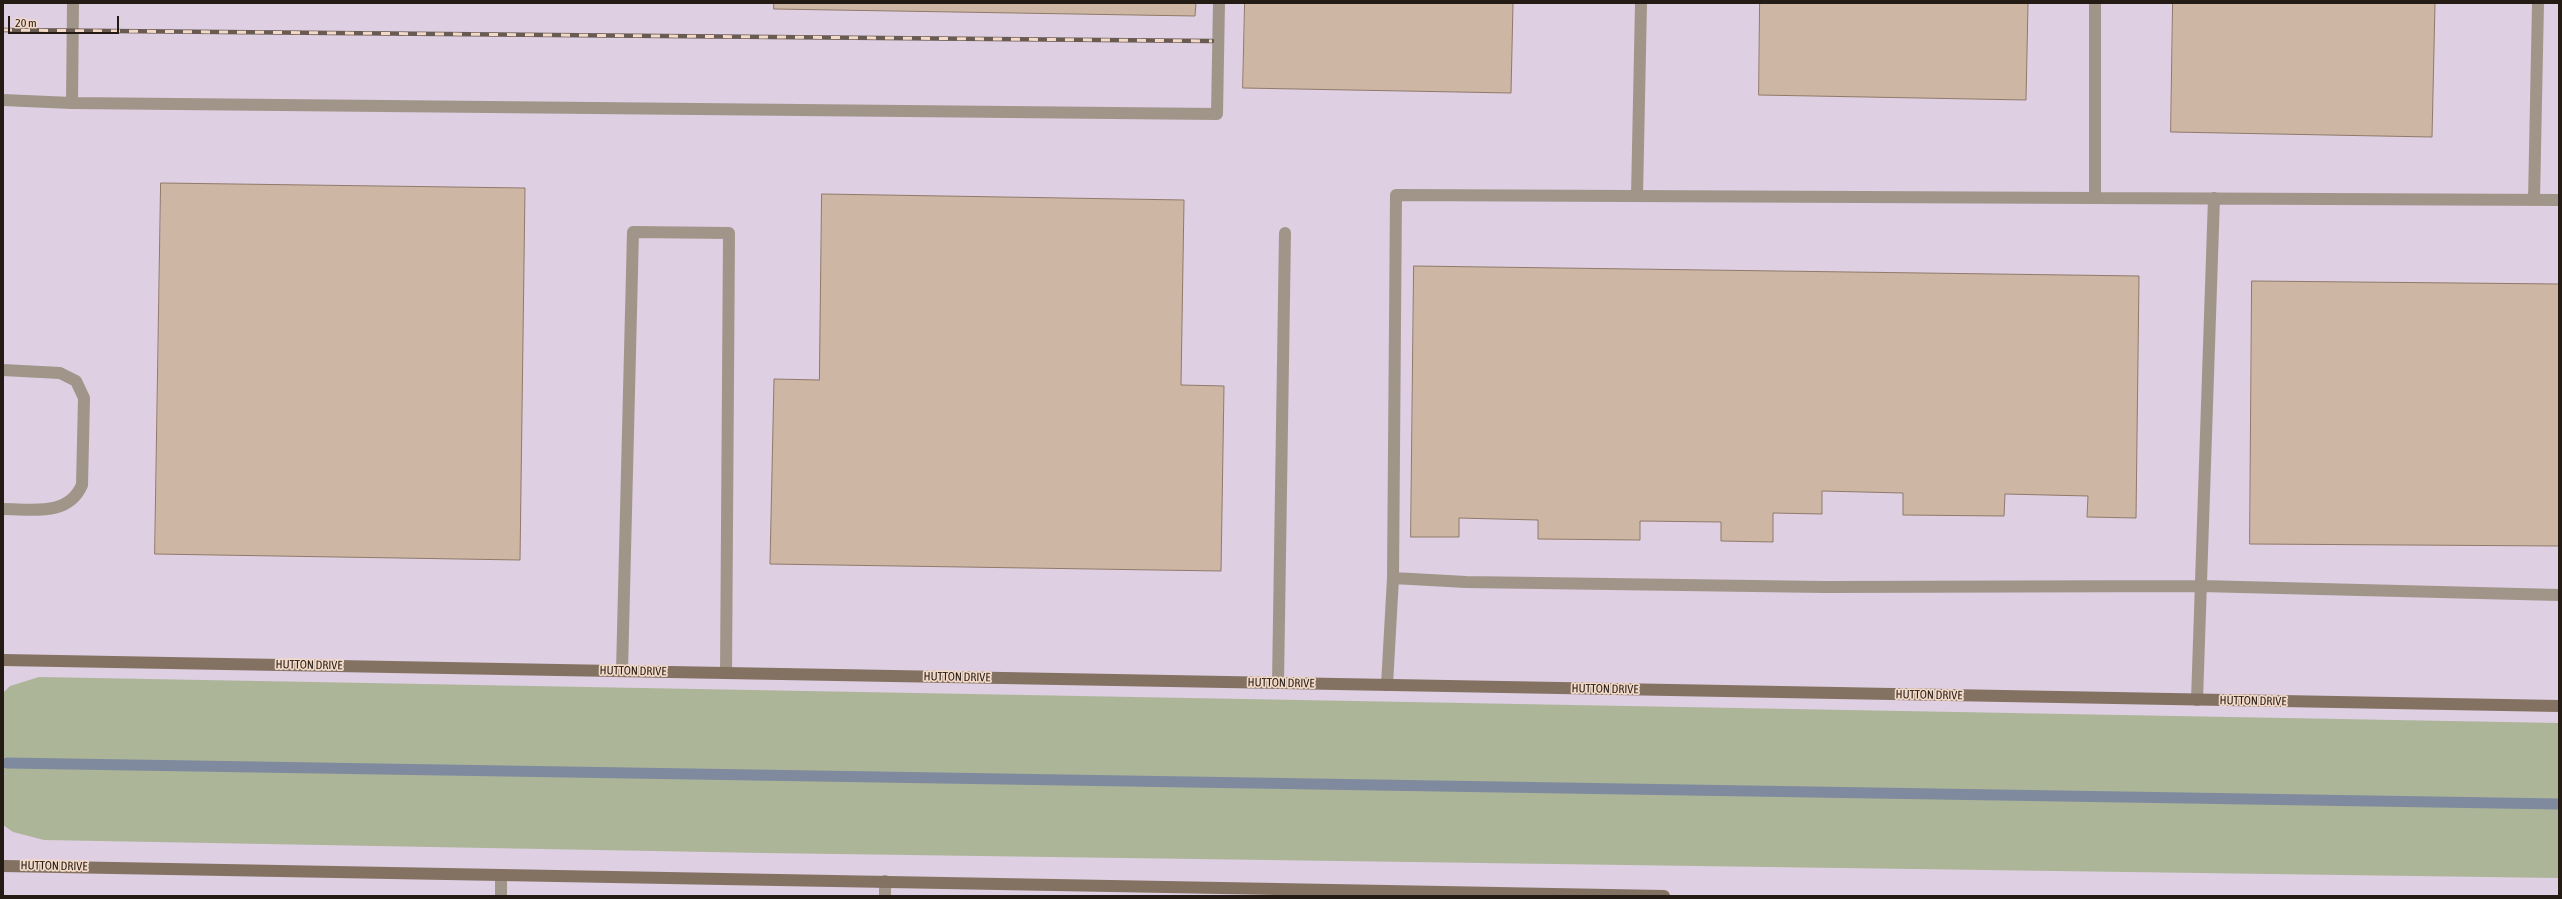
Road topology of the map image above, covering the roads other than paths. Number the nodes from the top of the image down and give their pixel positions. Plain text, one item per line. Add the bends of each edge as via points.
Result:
1 (73, 3) edge
2 (1219, 3) edge
3 (1641, 3) edge
4 (2096, 3) edge
5 (2538, 3) edge
6 (3, 100) edge
7 (72, 103) junction
8 (1637, 196) junction
9 (2095, 198) junction
10 (2214, 198) junction
11 (2534, 200) junction
12 (2559, 200) edge
13 (1284, 233) dead end
14 (3, 370) edge
15 (3, 509) edge
16 (1393, 578) junction
17 (2201, 586) junction
18 (2559, 595) edge
19 (3, 660) edge
20 (622, 671) junction
21 (726, 673) junction
22 (1278, 683) junction
23 (1387, 685) junction
24 (2197, 700) junction
25 (2559, 706) edge
26 (3, 866) edge
27 (501, 875) junction
28 (885, 881) junction
29 (1269, 892) edge
30 (501, 896) edge
31 (885, 896) edge
32 (1664, 896) edge

1 - 7 lane
2 - 7 lane via 1217,114
3 - 8 lane
4 - 9 lane
5 - 11 lane
6 - 7 lane
8 - 9 lane
8 - 16 lane via 1396,195
9 - 10 lane
10 - 11 lane
10 - 17 lane
11 - 12 lane
13 - 22 lane
14 - 15 lane via 60,372 76,381 84,398 82,485 77,497 69,504 55,508
16 - 17 lane via 1466,582 1825,587
16 - 23 lane
17 - 18 lane
17 - 24 lane
19 - 20 street, HUTTON DRIVE
20 - 21 street, HUTTON DRIVE
20 - 21 lane via 633,232 730,233
21 - 22 street, HUTTON DRIVE
22 - 23 street, HUTTON DRIVE
23 - 24 street, HUTTON DRIVE
24 - 25 street, HUTTON DRIVE
26 - 27 street, HUTTON DRIVE
27 - 28 street, HUTTON DRIVE
27 - 30 lane
28 - 29 street, HUTTON DRIVE
28 - 31 lane
29 - 32 street, HUTTON DRIVE

